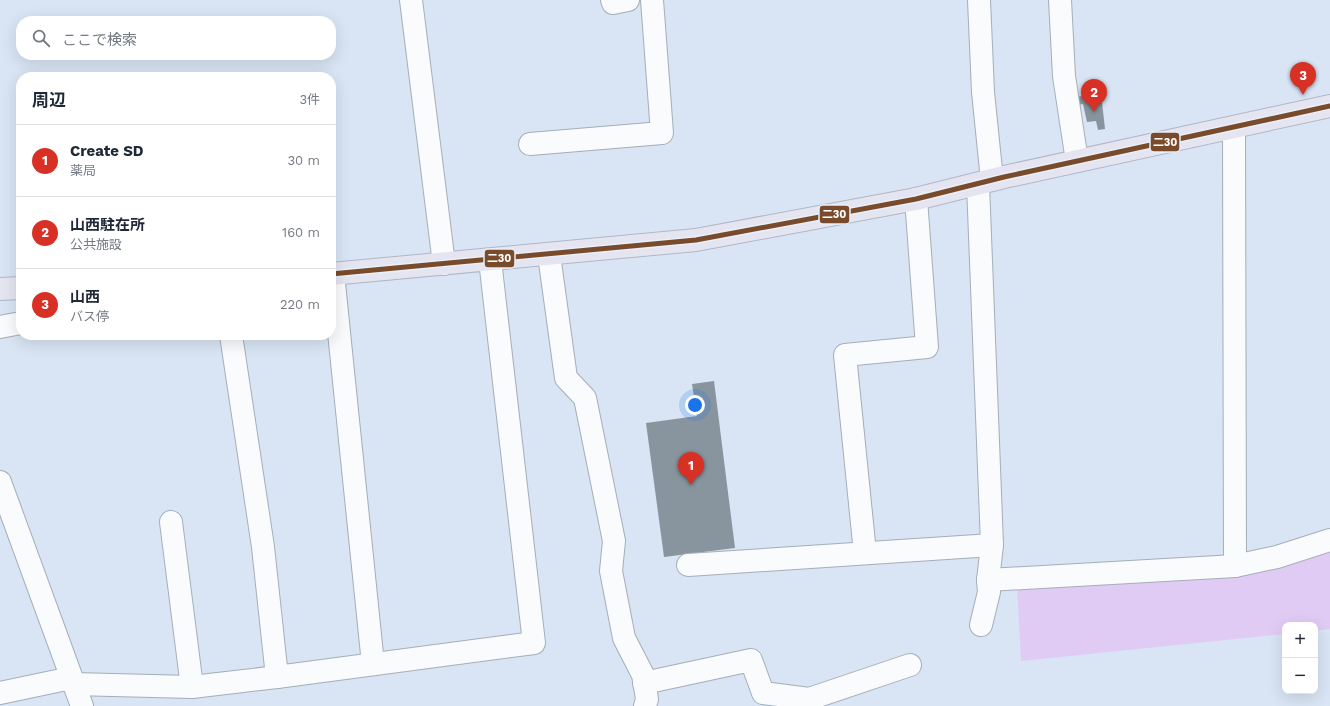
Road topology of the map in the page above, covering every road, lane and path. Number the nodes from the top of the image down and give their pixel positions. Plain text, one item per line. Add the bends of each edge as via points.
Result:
1 (411, 0) edge
2 (612, 0) edge
3 (628, 0) edge
4 (652, 0) edge
5 (978, 0) edge
6 (1060, 0) edge
7 (1330, 106) edge
8 (1234, 128) junction
9 (530, 144) dead end
10 (1077, 161) junction
11 (985, 182) junction
12 (916, 199) junction
13 (549, 255) junction
14 (490, 260) junction
15 (444, 264) junction
16 (336, 274) edge
17 (16, 288) edge
18 (0, 289) edge
19 (336, 311) edge
20 (16, 324) edge
21 (0, 327) edge
22 (232, 340) edge
23 (0, 482) edge
24 (171, 522) dead end
25 (1330, 540) edge
26 (992, 545) junction
27 (866, 553) junction
28 (688, 565) dead end
29 (1235, 566) junction
30 (988, 580) junction
31 (981, 625) dead end
32 (374, 664) junction
33 (910, 665) dead end
34 (277, 677) junction
35 (72, 681) junction
36 (644, 683) junction
37 (192, 687) junction
38 (0, 692) edge
39 (82, 706) edge
40 (645, 706) edge

1 - 15 street
2 - 3 street via 613,4
4 - 9 street via 662,133
5 - 11 street
6 - 10 street via 1064,76
7 - 8 highway
8 - 10 highway
8 - 29 street
10 - 11 highway
11 - 12 highway
11 - 26 street
12 - 13 highway via 696,240
12 - 27 street via 927,347 845,355
13 - 14 highway
13 - 36 street via 566,378 584,398 614,541 611,570 624,638 643,674
14 - 15 highway
14 - 32 street via 534,643
15 - 16 highway
17 - 18 highway
19 - 32 street
20 - 21 street
22 - 34 street via 263,547
23 - 35 street
24 - 37 street
25 - 29 street via 1277,557
26 - 27 street
26 - 30 street
27 - 28 street
29 - 30 street
30 - 31 street via 989,592
32 - 34 street
33 - 36 street via 809,699 763,693 751,660
34 - 37 street
35 - 37 street
35 - 38 street
35 - 39 street
36 - 40 street via 647,698

